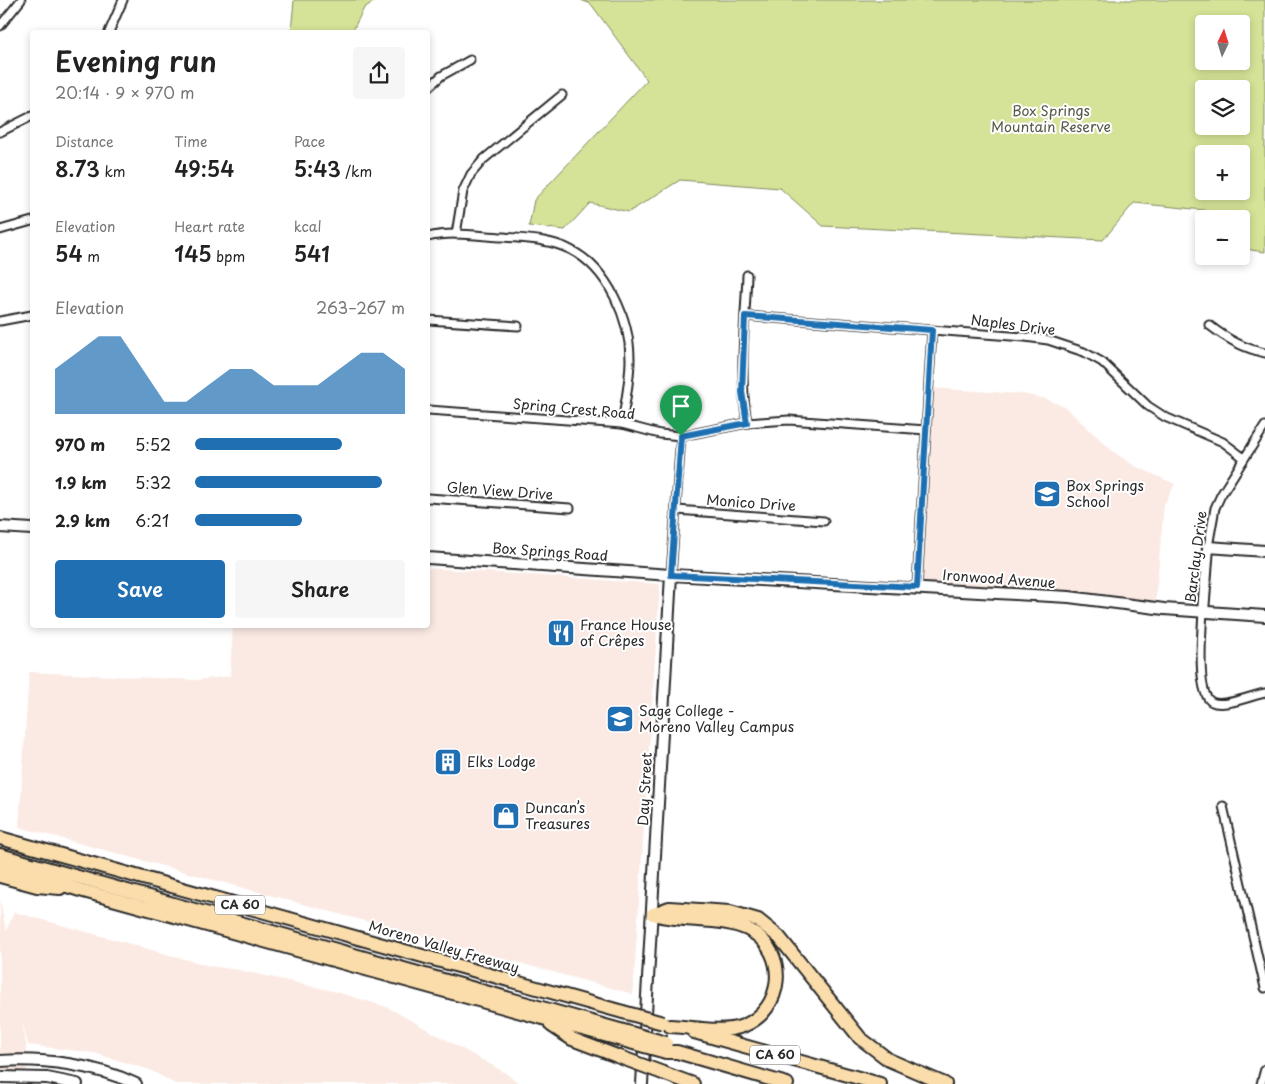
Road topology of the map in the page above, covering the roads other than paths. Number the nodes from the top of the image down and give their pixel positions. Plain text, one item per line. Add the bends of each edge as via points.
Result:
1 (21, 0) edge
2 (123, 0) edge
3 (0, 26) edge
4 (111, 30) edge
5 (470, 60) dead end
6 (430, 86) edge
7 (562, 95) dead end
8 (30, 117) edge
9 (0, 132) edge
10 (30, 222) edge
11 (0, 230) edge
12 (456, 234) junction
13 (430, 237) edge
14 (748, 274) dead end
15 (30, 315) edge
16 (745, 316) junction
17 (430, 320) edge
18 (0, 321) edge
19 (1209, 325) dead end
20 (518, 326) dead end
21 (932, 330) junction
22 (1265, 353) edge
23 (430, 410) edge
24 (747, 423) junction
25 (622, 424) junction
26 (1265, 426) edge
27 (926, 430) junction
28 (681, 436) junction
29 (1244, 458) junction
30 (430, 498) edge
31 (570, 508) dead end
32 (676, 510) junction
33 (824, 521) dead end
34 (0, 527) edge
35 (30, 529) edge
36 (1208, 547) junction
37 (1265, 551) edge
38 (430, 558) edge
39 (671, 575) junction
40 (917, 587) junction
41 (1203, 612) junction
42 (1265, 616) edge
43 (1265, 693) edge
44 (1223, 806) dead end
45 (0, 838) edge
46 (0, 855) edge
47 (0, 865) edge
48 (0, 876) edge
49 (80, 890) junction
50 (653, 914) junction
51 (1263, 964) edge
52 (1265, 988) edge
53 (542, 1019) junction
54 (667, 1024) junction
55 (620, 1035) junction
56 (0, 1061) edge
57 (1265, 1069) edge
58 (0, 1077) edge
59 (77, 1084) edge
60 (136, 1084) edge
61 (642, 1084) edge
62 (693, 1084) edge
63 (787, 1084) edge
64 (880, 1084) edge
65 (945, 1084) edge
66 (1261, 1084) edge

1 - 3 street
2 - 4 street
5 - 6 street
7 - 12 street via 484,159 471,174 462,191
8 - 9 street
10 - 11 street
12 - 13 street
12 - 25 street via 550,242 571,250 602,277 624,320 629,342 630,361
14 - 16 street
15 - 18 street
16 - 21 street, Naples Drive
16 - 24 street via 742,383
17 - 20 street
19 - 22 street via 1244,348
21 - 27 street
21 - 29 street, Naples Drive via 1048,340 1084,352 1102,362 1148,406 1165,417 1224,442
23 - 25 street, Spring Crest Road
24 - 27 street, Spring Crest Road via 789,420
24 - 28 street, Spring Crest Road
25 - 28 street, Spring Crest Road
26 - 29 street, Barclay Drive
27 - 40 street
28 - 32 street, Day Street
29 - 36 street, Barclay Drive via 1215,508
30 - 31 street, Glen View Drive
32 - 33 street, Monico Drive
32 - 39 street, Day Street
34 - 35 main road
36 - 37 main road
36 - 41 main road, Barclay Drive
38 - 39 main road, Box Springs Road
39 - 40 main road, Ironwood Avenue
39 - 50 main road, Day Street
40 - 41 main road, Ironwood Avenue via 1069,597
41 - 42 main road, Ironwood Avenue
41 - 43 street, Barclay Drive via 1203,680 1207,697 1212,703 1229,702
44 - 51 street
45 - 54 highway, Moreno Valley Freeway / CA 60, bridge
46 - 55 highway
47 - 49 highway, CA 60
48 - 49 highway via 37,886
49 - 53 highway, CA 60
50 - 54 highway via 670,919 742,926 769,947 777,972 769,1006 748,1023 722,1029
50 - 61 main road, Day Street
50 - 65 highway via 669,908 730,912 758,920 779,937 860,1038 889,1060
51 - 52 street
53 - 55 highway, CA 60
53 - 62 highway, bridge via 572,1038
54 - 64 highway, Moreno Valley Freeway / CA 60
55 - 63 highway, CA 60, bridge
56 - 60 main road via 66,1064
57 - 66 street
58 - 59 main road via 47,1078

